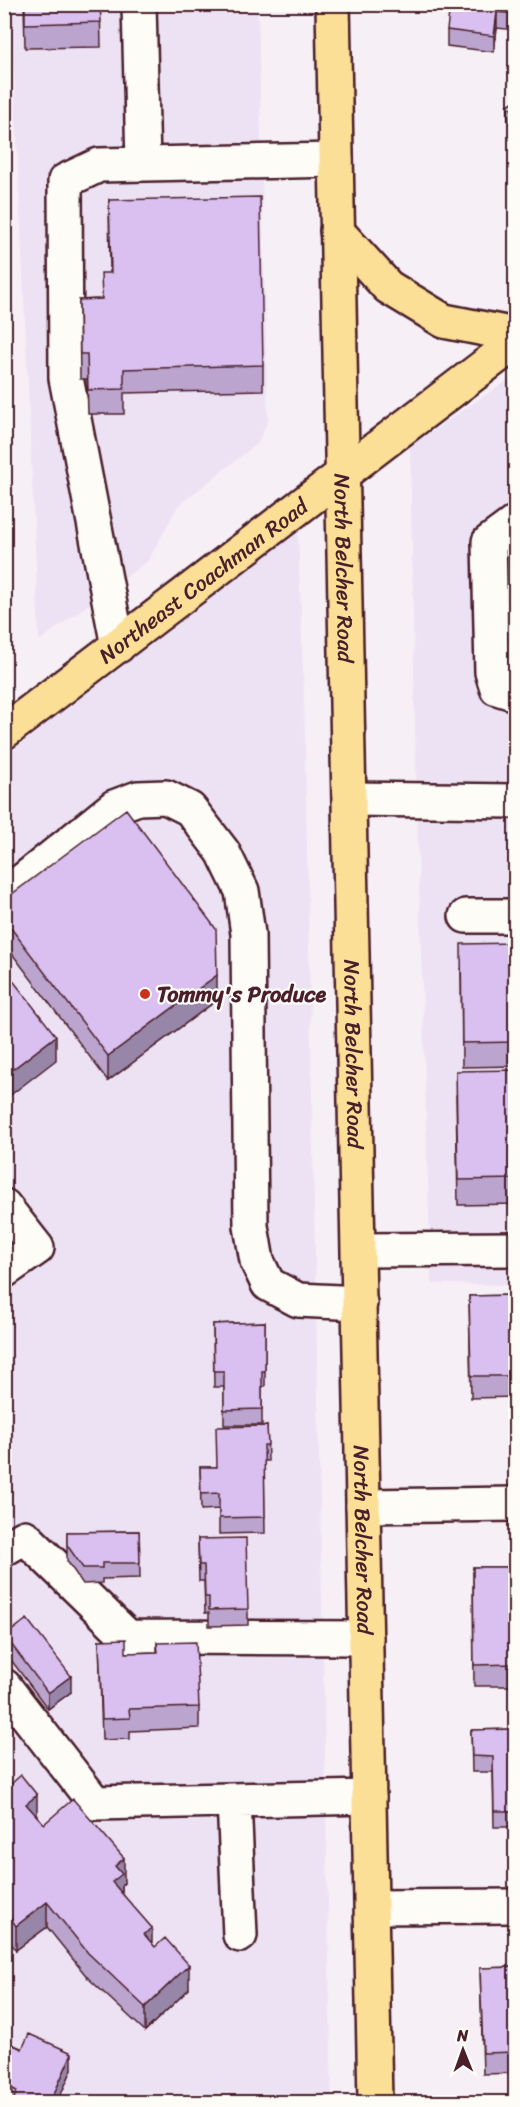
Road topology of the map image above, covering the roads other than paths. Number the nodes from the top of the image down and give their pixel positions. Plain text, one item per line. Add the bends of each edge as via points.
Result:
1 (140, 4) edge
2 (333, 4) edge
3 (336, 160) junction
4 (143, 164) junction
5 (338, 231) junction
6 (516, 335) edge
7 (516, 342) edge
8 (343, 473) junction
9 (516, 522) edge
10 (117, 646) junction
11 (516, 694) edge
12 (4, 732) edge
13 (350, 799) junction
14 (516, 801) edge
15 (4, 887) edge
16 (466, 916) dead end
17 (516, 916) edge
18 (4, 1206) edge
19 (516, 1249) edge
20 (359, 1250) junction
21 (4, 1271) edge
22 (360, 1303) junction
23 (516, 1504) edge
24 (363, 1506) junction
25 (4, 1549) edge
26 (366, 1638) junction
27 (4, 1686) edge
28 (369, 1797) junction
29 (234, 1800) junction
30 (516, 1906) edge
31 (372, 1907) junction
32 (240, 1935) dead end
33 (375, 2103) edge

1 - 4 street
2 - 3 main road, North Belcher Road
3 - 4 street
3 - 5 main road, North Belcher Road
4 - 10 street via 99,165 65,181 66,378
5 - 6 main road via 387,287 444,321
5 - 8 main road, North Belcher Road
7 - 8 main road, Northeast Coachman Road
8 - 10 main road, Northeast Coachman Road
8 - 13 main road, North Belcher Road
9 - 11 street via 489,542 492,672 497,688
10 - 12 main road, Northeast Coachman Road
13 - 14 street
13 - 20 main road, North Belcher Road
15 - 22 street via 21,882 114,807 138,798 166,797 190,809 223,852 242,891 248,934 251,1227 257,1261 268,1284 298,1300
16 - 17 street
18 - 21 street via 37,1248
19 - 20 street
20 - 22 main road, North Belcher Road
22 - 24 main road, North Belcher Road
23 - 24 street
24 - 26 main road, North Belcher Road
25 - 26 street via 25,1537 128,1637
26 - 28 main road, North Belcher Road
27 - 29 street via 95,1803
28 - 29 street
28 - 31 main road, North Belcher Road
29 - 32 street
30 - 31 street
31 - 33 main road, North Belcher Road

